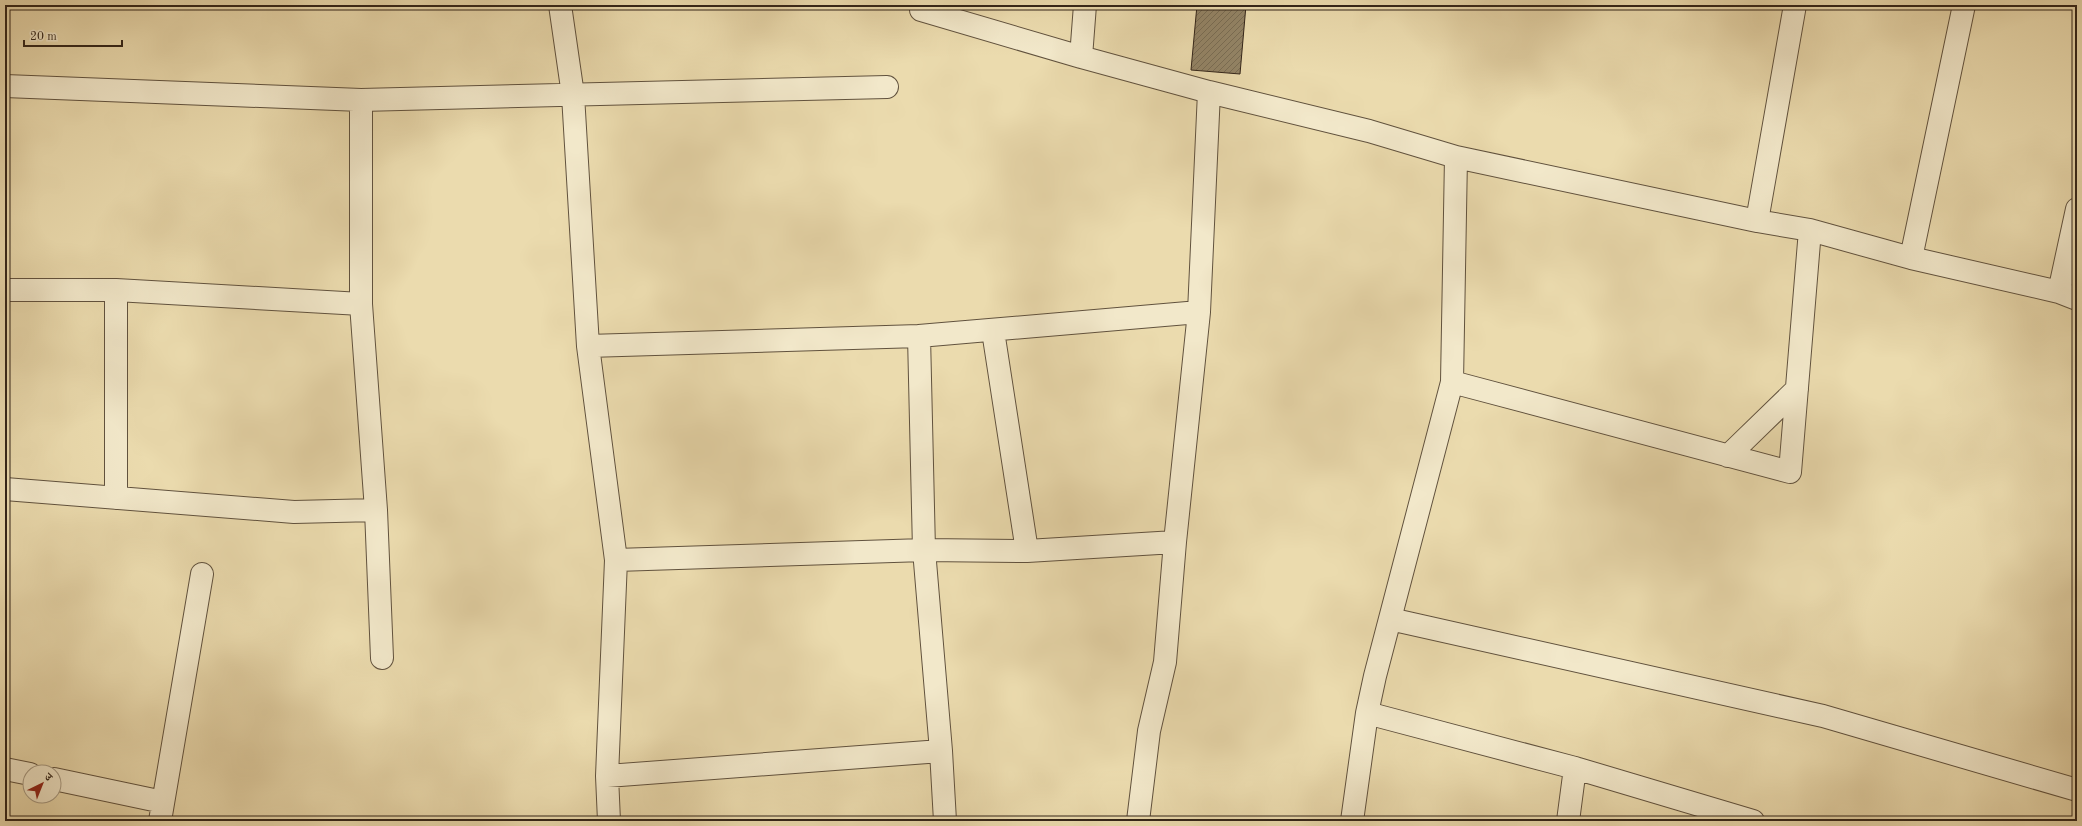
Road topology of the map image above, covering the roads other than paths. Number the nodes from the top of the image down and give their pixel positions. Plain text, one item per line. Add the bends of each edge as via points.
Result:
1 (560, 5) edge
2 (1085, 5) edge
3 (1795, 5) edge
4 (1964, 5) edge
5 (921, 10) dead end
6 (1081, 57) junction
7 (5, 86) edge
8 (887, 87) dead end
9 (1209, 92) junction
10 (573, 94) junction
11 (361, 100) junction
12 (1456, 157) junction
13 (2077, 209) edge
14 (1757, 221) junction
15 (1810, 230) junction
16 (1911, 258) junction
17 (5, 290) edge
18 (116, 290) junction
19 (2068, 295) edge
20 (361, 304) junction
21 (1199, 312) junction
22 (993, 331) junction
23 (919, 336) junction
24 (588, 346) junction
25 (1452, 382) junction
26 (1797, 389) junction
27 (1728, 456) junction
28 (5, 490) edge
29 (116, 498) junction
30 (376, 510) junction
31 (1175, 542) junction
32 (924, 550) junction
33 (1027, 551) junction
34 (616, 560) junction
35 (202, 574) dead end
36 (1390, 619) junction
37 (382, 658) dead end
38 (1367, 713) junction
39 (941, 751) junction
40 (1575, 768) junction
41 (5, 769) edge
42 (22, 772) edge
43 (607, 776) junction
44 (62, 781) edge
45 (2077, 790) edge
46 (162, 812) edge
47 (609, 821) edge
48 (945, 821) edge
49 (1138, 821) edge
50 (1352, 821) edge
51 (1568, 821) edge
52 (1753, 821) edge

1 - 10 street
2 - 6 street
3 - 14 street
4 - 16 street
5 - 6 street
6 - 9 street
7 - 11 street
8 - 10 street
9 - 12 street via 1369,131
9 - 21 street
10 - 11 street
10 - 24 street
11 - 20 street
12 - 14 street
12 - 25 street
13 - 19 street
14 - 15 street
15 - 16 street
15 - 26 street
16 - 19 street
17 - 18 street
18 - 20 street
18 - 29 street
20 - 30 street
21 - 22 street
21 - 31 street
22 - 23 street
22 - 33 street
23 - 24 street
23 - 32 street
24 - 34 street
25 - 27 street
25 - 36 street
26 - 27 street
26 - 27 street via 1790,472
28 - 29 street
29 - 30 street via 294,512
30 - 37 street
31 - 33 street
31 - 49 street via 1165,662 1149,731
32 - 33 street
32 - 34 street
32 - 39 street
34 - 43 street
35 - 46 street
36 - 38 street
36 - 45 street via 1823,716
38 - 40 street
38 - 50 street
39 - 43 street
39 - 48 street
40 - 51 street
40 - 52 street
41 - 42 street
43 - 47 street
44 - 46 street

